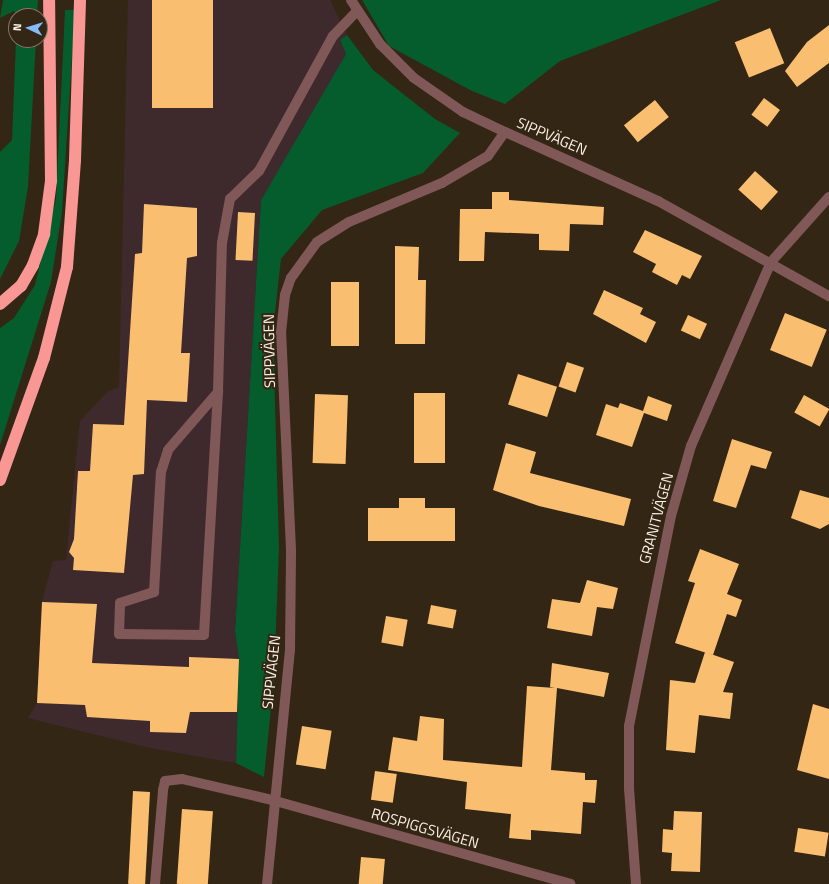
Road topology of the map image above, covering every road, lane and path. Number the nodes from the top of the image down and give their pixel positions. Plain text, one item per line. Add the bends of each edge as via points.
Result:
1 (49, 0) edge
2 (80, 0) edge
3 (351, 0) edge
4 (357, 11) junction
5 (505, 132) junction
6 (829, 197) edge
7 (771, 262) junction
8 (829, 296) edge
9 (0, 304) edge
10 (218, 392) junction
11 (0, 480) edge
12 (272, 800) junction
13 (155, 884) edge
14 (266, 884) edge
15 (570, 884) edge
16 (636, 884) edge

1 - 9 highway via 51,181 44,234 33,265 21,286
2 - 11 highway via 75,160 67,267 44,358
3 - 4 street
4 - 5 street via 380,44 414,78 463,112
4 - 10 street via 333,36 259,171 230,199 222,243
5 - 7 street, SIPPVÄGEN via 658,201
5 - 12 street, SIPPVÄGEN via 488,156 442,183 349,222 317,242 302,259 285,295 281,333 291,542 291,622
6 - 7 street, GRANITVÄGEN
7 - 8 street, SIPPVÄGEN
7 - 16 street, GRANITVÄGEN via 691,446 655,582 629,726 628,789
10 - 10 street via 204,635 119,634 120,603 154,592 162,472 168,450
12 - 13 street, ROSPIGGSVÄGEN via 182,779 166,781 160,806
12 - 14 street, SIPPVÄGEN
12 - 15 street, ROSPIGGSVÄGEN

